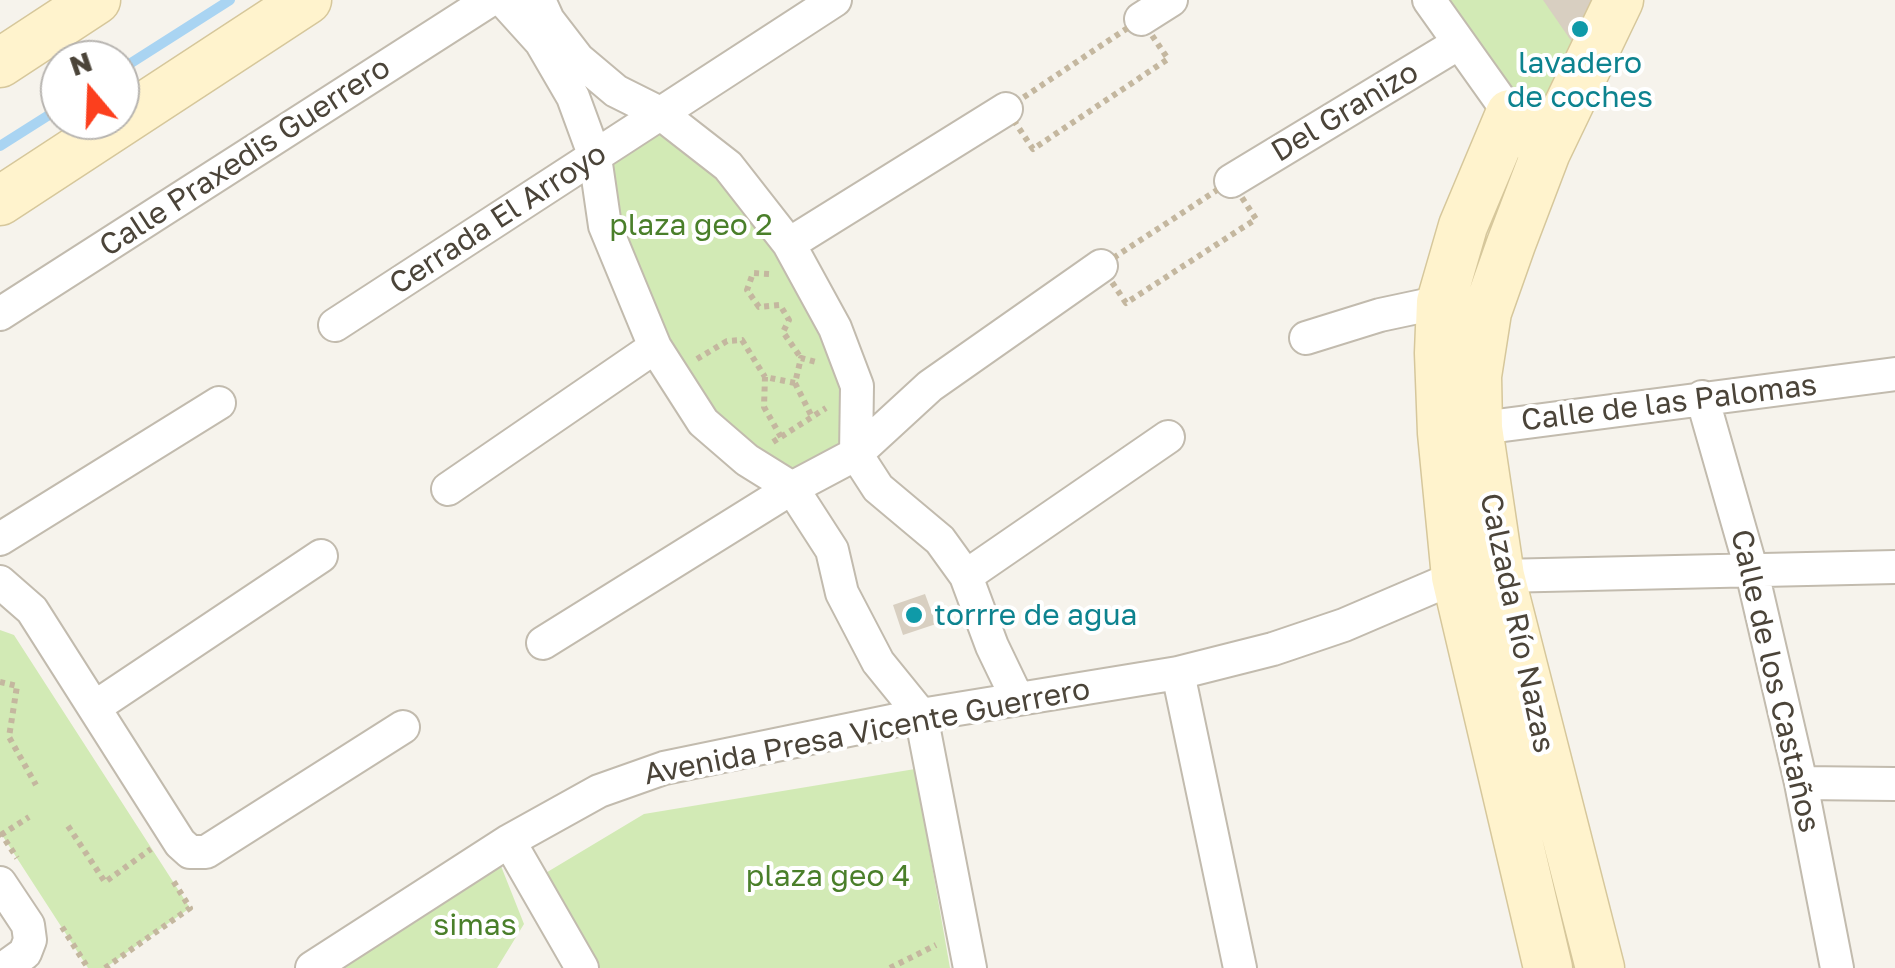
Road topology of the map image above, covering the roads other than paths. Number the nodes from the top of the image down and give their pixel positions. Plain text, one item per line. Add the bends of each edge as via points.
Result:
1 (96, 0) edge
2 (307, 0) edge
3 (490, 0) edge
4 (503, 0) edge
5 (539, 0) edge
6 (835, 0) edge
7 (1171, 0) edge
8 (1429, 0) edge
9 (1619, 0) edge
10 (1141, 19) road end
11 (1458, 43) junction
12 (0, 63) edge
13 (1006, 109) road end
14 (660, 113) junction
15 (1510, 114) junction
16 (1546, 152) junction
17 (594, 157) junction
18 (1231, 181) road end
19 (0, 200) edge
20 (789, 244) junction
21 (1101, 266) road end
22 (1442, 302) junction
23 (0, 314) edge
24 (334, 324) dead end
25 (1306, 338) dead end
26 (664, 360) junction
27 (1895, 374) edge
28 (1702, 398) junction
29 (219, 402) dead end
30 (1460, 431) junction
31 (1168, 437) dead end
32 (856, 454) junction
33 (448, 488) dead end
34 (792, 488) junction
35 (0, 539) edge
36 (321, 556) dead end
37 (1895, 566) edge
38 (1752, 572) junction
39 (966, 576) junction
40 (1478, 577) junction
41 (0, 582) edge
42 (543, 643) dead end
43 (1178, 673) junction
44 (1016, 698) junction
45 (95, 707) junction
46 (921, 715) junction
47 (404, 727) dead end
48 (1800, 783) junction
49 (1895, 784) edge
50 (510, 841) junction
51 (0, 883) edge
52 (4, 968) edge
53 (312, 968) edge
54 (582, 968) edge
55 (970, 968) edge
56 (1240, 968) edge
57 (1548, 968) edge
58 (1600, 968) edge
59 (1837, 968) edge

1 - 12 street
2 - 19 street
3 - 23 street, Calle Praxedis Guerrero
4 - 17 street via 540,42 573,97
5 - 14 street via 578,59 616,91
6 - 14 street, Cerrada El Arroyo
7 - 10 street
8 - 11 street
9 - 16 street, Calzada Río Nazas
11 - 15 street
11 - 18 street, Del Granizo
13 - 20 street
14 - 17 street, Cerrada El Arroyo
14 - 20 street via 728,166
15 - 16 street
15 - 22 street, Calzada Río Nazas via 1463,226
16 - 30 street, Calzada Río Nazas via 1488,312
17 - 24 street, Cerrada El Arroyo
17 - 26 street via 605,226
20 - 32 street via 835,328 856,386
21 - 32 street via 930,386
22 - 25 street
22 - 30 street, Calzada Río Nazas via 1439,353
26 - 33 street
26 - 34 street via 703,422
27 - 28 street, Calle de las Palomas
28 - 30 street, Calle de las Palomas
28 - 38 street, Calle de los Castaños
29 - 35 street
30 - 40 street, Calzada Río Nazas
31 - 39 street
32 - 34 street
32 - 39 street via 878,488 940,540
34 - 42 street
34 - 46 street via 832,550 842,594 878,662
36 - 45 street
37 - 38 street
38 - 40 street
38 - 48 street, Calle de los Castaños
39 - 44 street
40 - 43 street, Avenida Presa Vicente Guerrero via 1273,649
40 - 57 street, Calzada Río Nazas
40 - 58 street, Calzada Río Nazas
41 - 45 street via 32,610
43 - 44 street, Avenida Presa Vicente Guerrero
43 - 56 street
44 - 46 street, Avenida Presa Vicente Guerrero
45 - 47 street via 180,843 174,864 206,852
46 - 50 street, Avenida Presa Vicente Guerrero via 664,768 599,790
46 - 55 street
48 - 49 street
48 - 59 street, Calle de los Castaños
50 - 53 street, Avenida Presa Vicente Guerrero
50 - 54 street
51 - 52 street via 28,925 30,940 25,954

